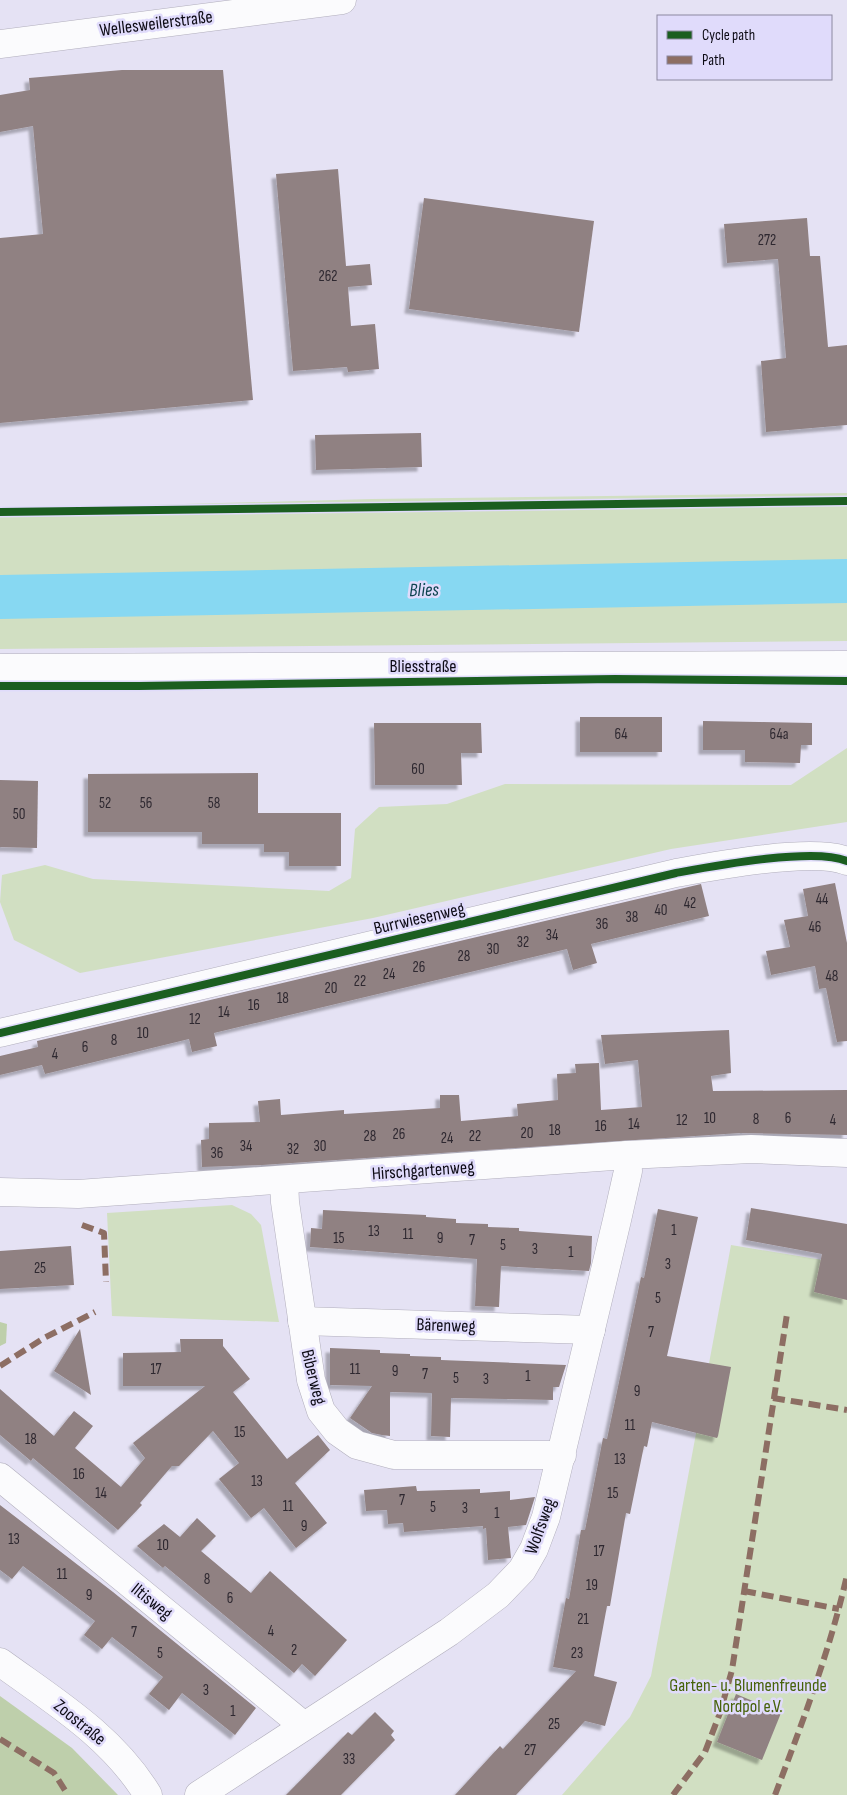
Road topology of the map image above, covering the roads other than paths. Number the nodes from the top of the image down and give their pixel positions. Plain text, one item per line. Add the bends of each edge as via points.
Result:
1 (342, 0) edge
2 (0, 44) edge
3 (847, 665) edge
4 (0, 668) edge
5 (847, 861) edge
6 (0, 1033) edge
7 (847, 1153) edge
8 (628, 1155) junction
9 (284, 1180) junction
10 (0, 1192) edge
11 (302, 1321) junction
12 (591, 1330) junction
13 (562, 1455) junction
14 (0, 1477) edge
15 (0, 1662) edge
16 (304, 1726) junction
17 (148, 1795) edge
18 (199, 1795) edge

1 - 2 street, Wellesweilerstraße
3 - 4 street, Bliesstraße
5 - 6 street, Burrwiesenweg via 826,856 790,858 717,865 676,873
7 - 8 street, Hirschgartenweg via 752,1149
8 - 9 street, Hirschgartenweg
8 - 12 street, Wolfsweg via 628,1172
9 - 10 street, Hirschgartenweg via 78,1194
9 - 11 street, Biberweg
11 - 12 street, Bärenweg
11 - 13 street, Biberweg via 311,1380 321,1411 337,1431 358,1445 394,1455
12 - 13 street, Wolfsweg
13 - 16 street, Wolfsweg via 546,1517 522,1570 498,1595 449,1632
14 - 16 street, Iltisweg
15 - 17 street, Zoostraße via 89,1726 118,1753
16 - 18 street, Wolfsweg

